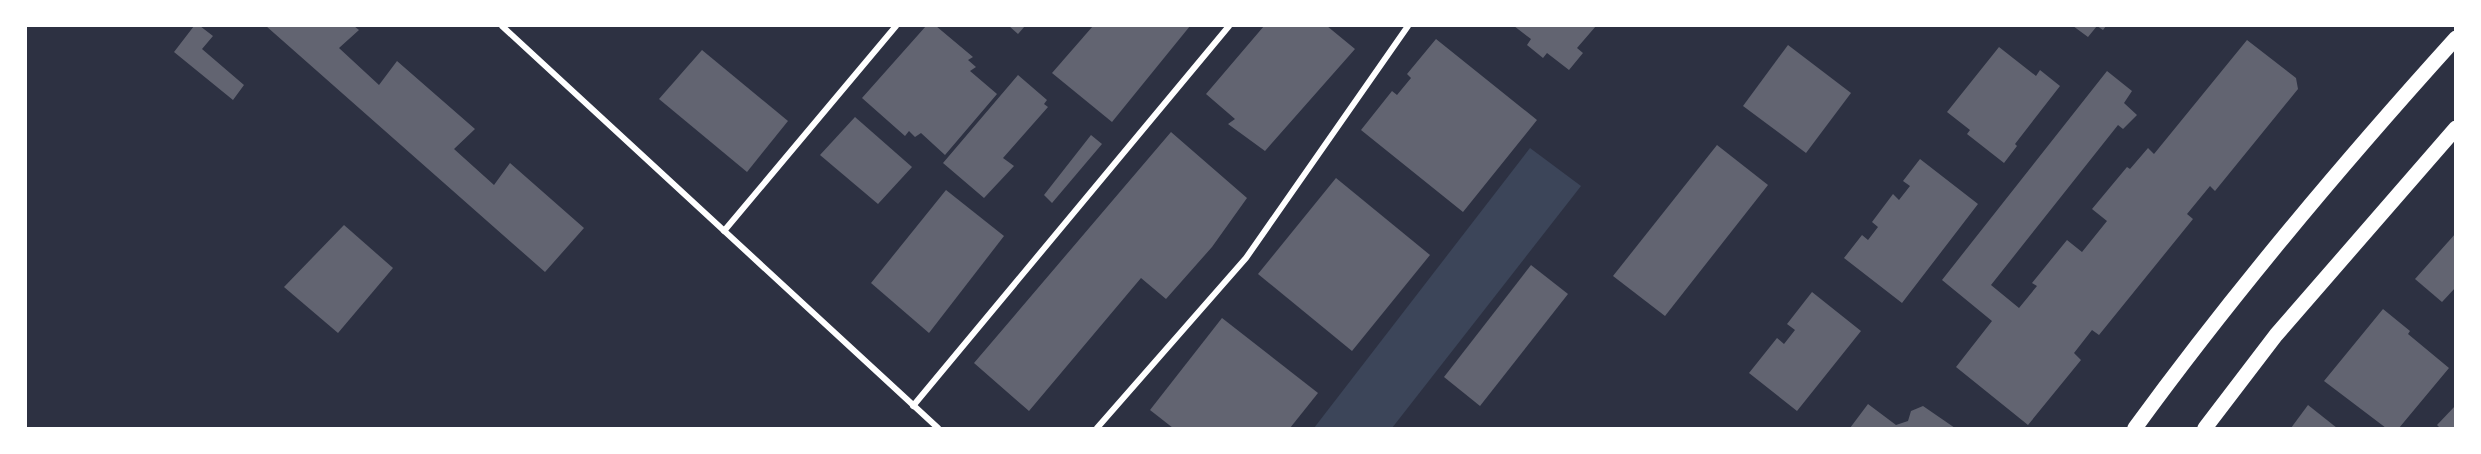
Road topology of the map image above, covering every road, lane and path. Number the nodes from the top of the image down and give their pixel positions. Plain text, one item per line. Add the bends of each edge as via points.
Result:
1 (502, 26) edge
2 (896, 26) edge
3 (1229, 26) edge
4 (1408, 26) edge
5 (2456, 38) edge
6 (2456, 128) edge
7 (724, 231) junction
8 (913, 406) junction
9 (938, 429) edge
10 (1097, 429) edge
11 (2135, 429) edge
12 (2205, 429) edge

1 - 7 street
2 - 7 street
3 - 8 street
4 - 10 street via 1246,258
5 - 11 main road via 2206,330
6 - 12 main road via 2276,334
7 - 8 street
8 - 9 street

